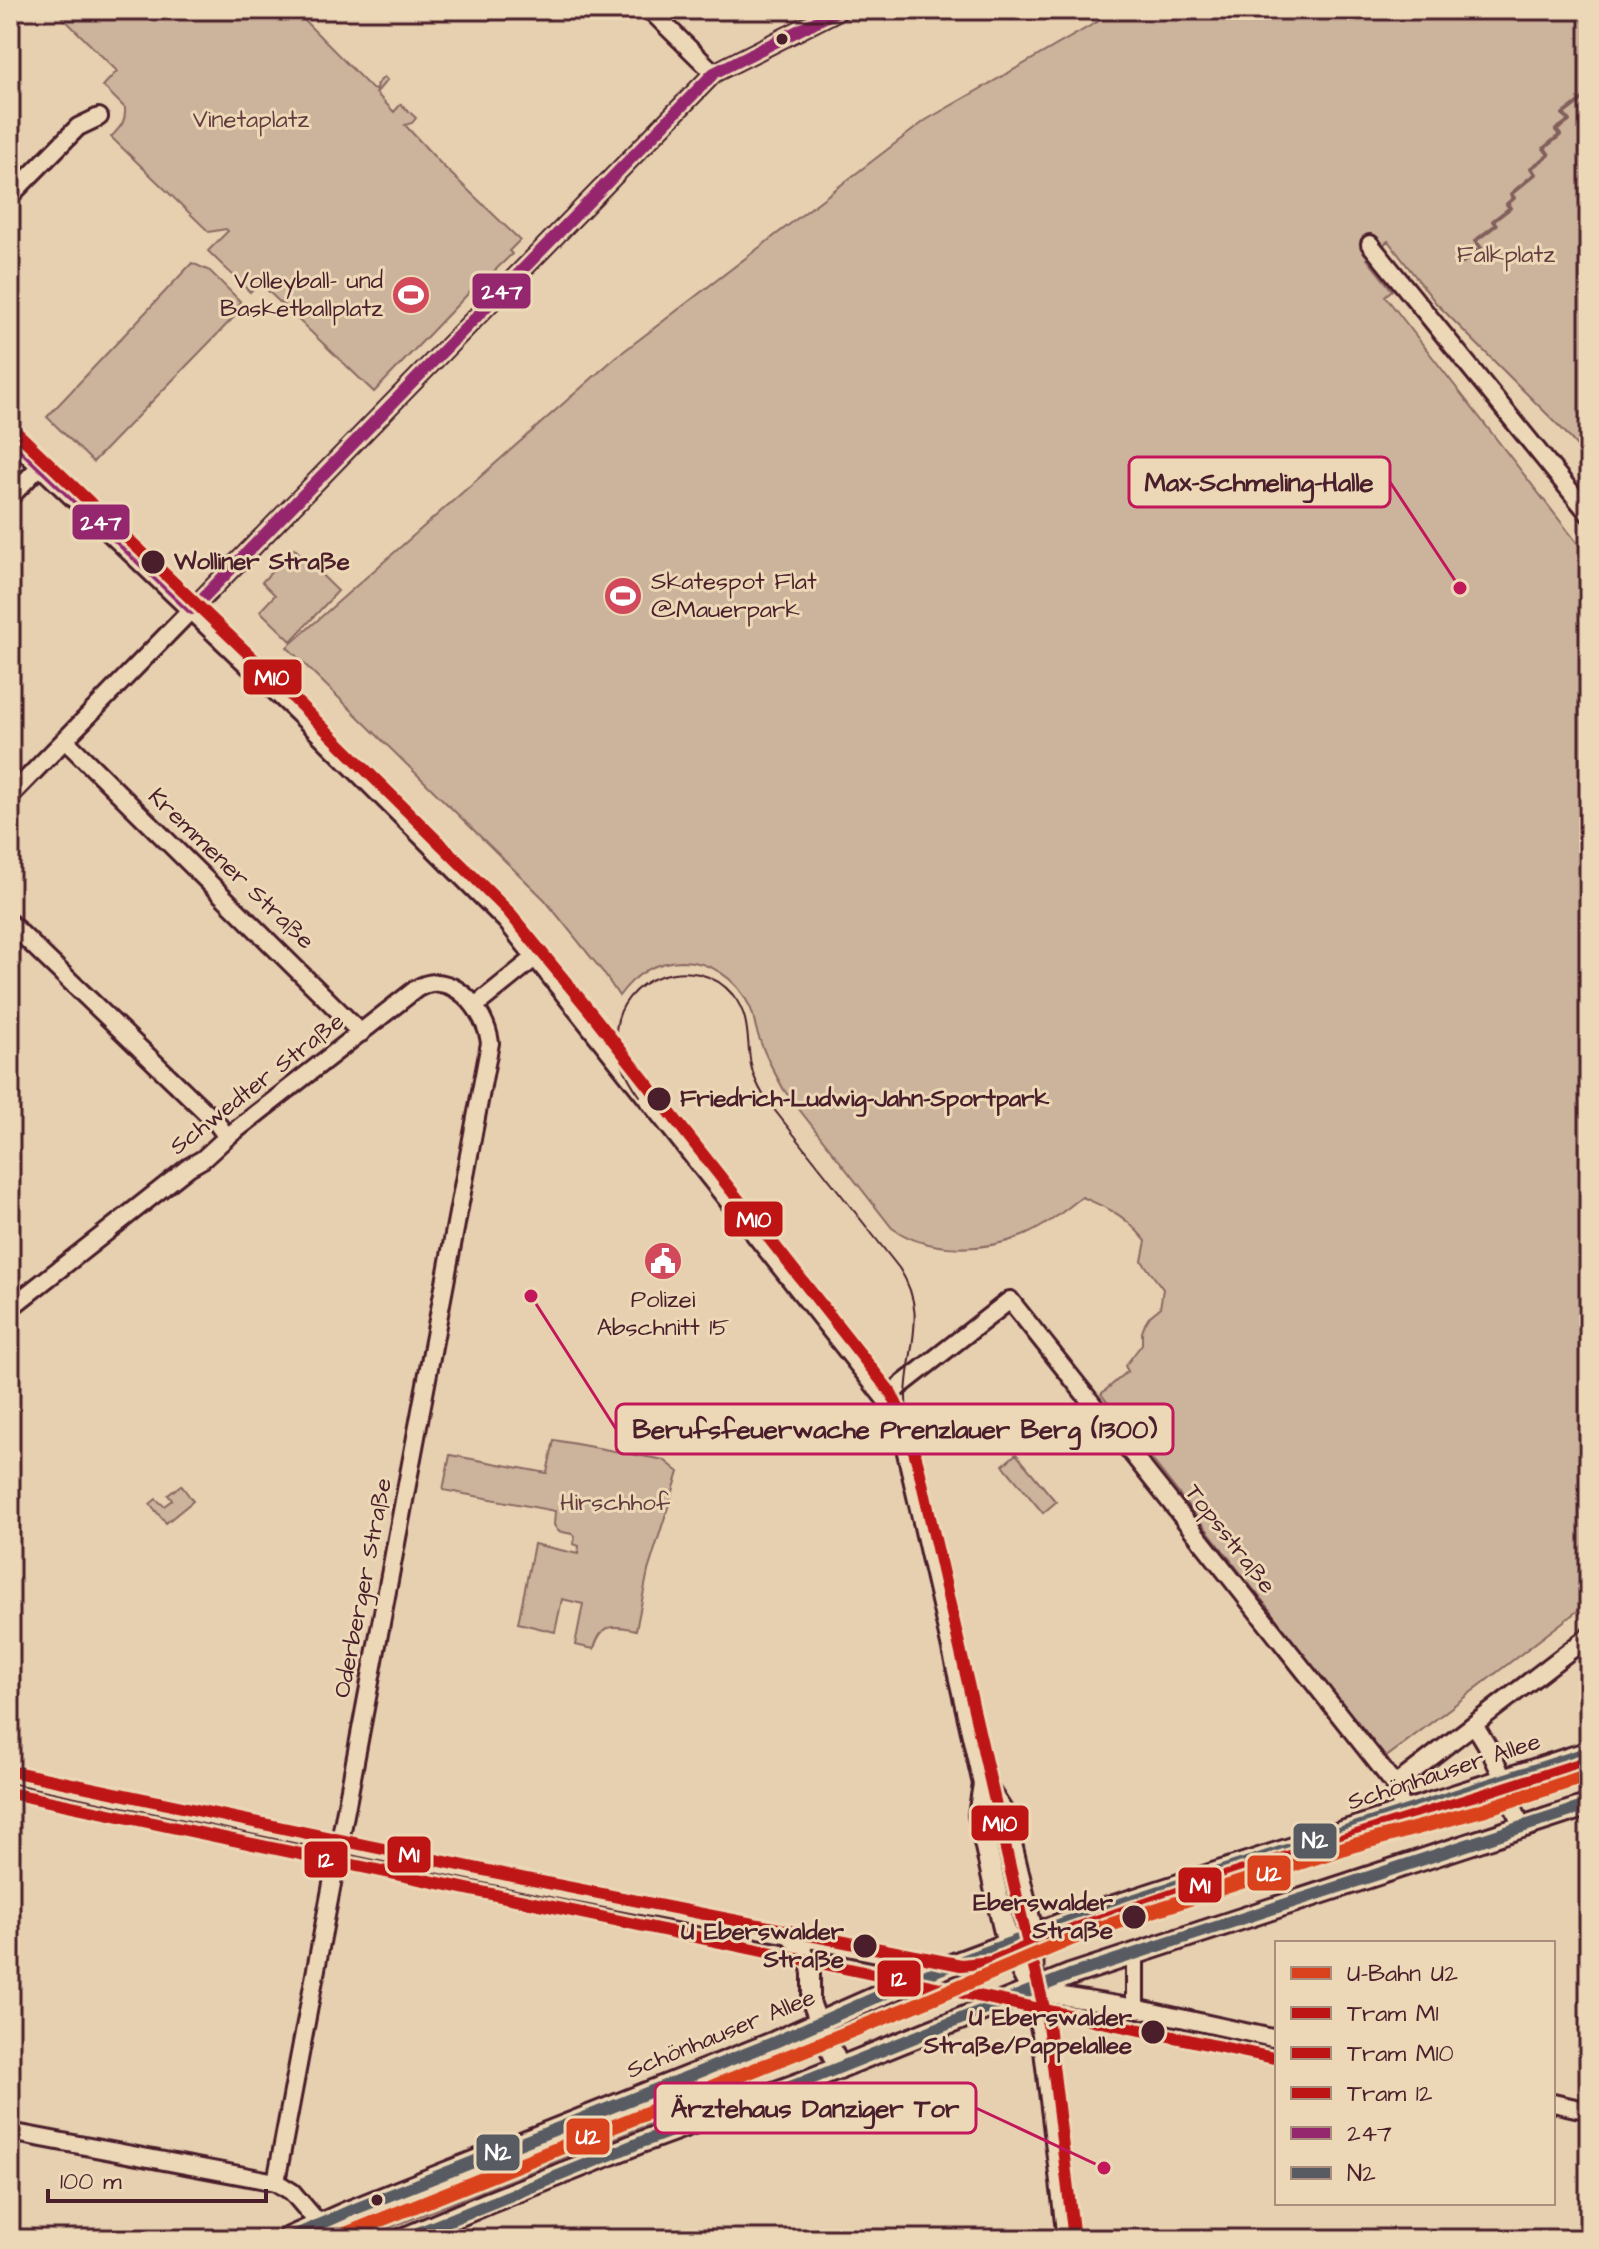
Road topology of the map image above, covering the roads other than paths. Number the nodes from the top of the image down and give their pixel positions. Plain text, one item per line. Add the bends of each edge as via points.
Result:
1 (650, 10) edge
2 (839, 10) edge
3 (714, 73) junction
4 (99, 117) dead end
5 (10, 196) edge
6 (1370, 244) dead end
7 (10, 435) edge
8 (41, 465) junction
9 (10, 497) edge
10 (1589, 514) edge
11 (192, 609) junction
12 (66, 741) junction
13 (10, 796) edge
14 (10, 923) edge
15 (537, 956) junction
16 (475, 1006) junction
17 (361, 1033) junction
18 (227, 1137) junction
19 (10, 1308) edge
20 (886, 1397) junction
21 (1589, 1636) edge
22 (1474, 1725) junction
23 (1589, 1752) edge
24 (10, 1774) edge
25 (1503, 1779) junction
26 (984, 1784) junction
27 (1395, 1785) junction
28 (1589, 1805) edge
29 (1403, 1812) junction
30 (1521, 1827) junction
31 (340, 1843) junction
32 (789, 1935) junction
33 (1033, 1935) junction
34 (1008, 1944) junction
35 (1135, 1952) junction
36 (945, 1967) junction
37 (1032, 1991) junction
38 (1135, 2008) junction
39 (819, 2023) junction
40 (1275, 2039) edge
41 (839, 2068) junction
42 (1555, 2103) edge
43 (1589, 2111) edge
44 (10, 2132) edge
45 (276, 2182) junction
46 (326, 2231) edge
47 (1066, 2237) edge
48 (287, 2239) edge
49 (403, 2239) edge

1 - 3 street
2 - 3 street
3 - 11 street
4 - 5 street via 78,127
6 - 10 street
7 - 8 main road
8 - 9 street
8 - 11 main road
11 - 12 street
11 - 15 main road via 415,825
12 - 13 street
12 - 17 street, Kremmener Straße
14 - 18 street
15 - 16 street
15 - 20 main road
16 - 17 street, Schwedter Straße via 449,985 426,983
16 - 31 street, Oderberger Straße via 490,1043
17 - 18 street, Schwedter Straße
18 - 19 street, Schwedter Straße
20 - 26 main road via 905,1439
20 - 27 street, Topsstraße via 1010,1300
21 - 22 street
22 - 25 street
22 - 27 street
23 - 25 main road, Schönhauser Allee
24 - 31 street
25 - 29 main road, Schönhauser Allee
25 - 30 street
26 - 33 main road via 1004,1815
26 - 34 main road via 979,1815
27 - 29 street, Topsstraße
28 - 30 main road
29 - 33 main road, Schönhauser Allee
30 - 35 main road
31 - 32 street
31 - 45 street, Oderberger Straße
32 - 36 street
32 - 39 street via 809,1962 811,2002
33 - 34 main road, Schönhauser Allee
33 - 37 main road
34 - 36 main road, Schönhauser Allee
34 - 37 main road
35 - 37 main road
35 - 38 street
36 - 39 main road, Schönhauser Allee
37 - 38 street
37 - 41 main road
37 - 47 main road via 1047,2061
38 - 40 street
39 - 41 main road
39 - 46 main road, Schönhauser Allee
41 - 49 main road
42 - 43 street
44 - 45 street
45 - 46 street via 292,2192
46 - 48 main road, Schönhauser Allee

